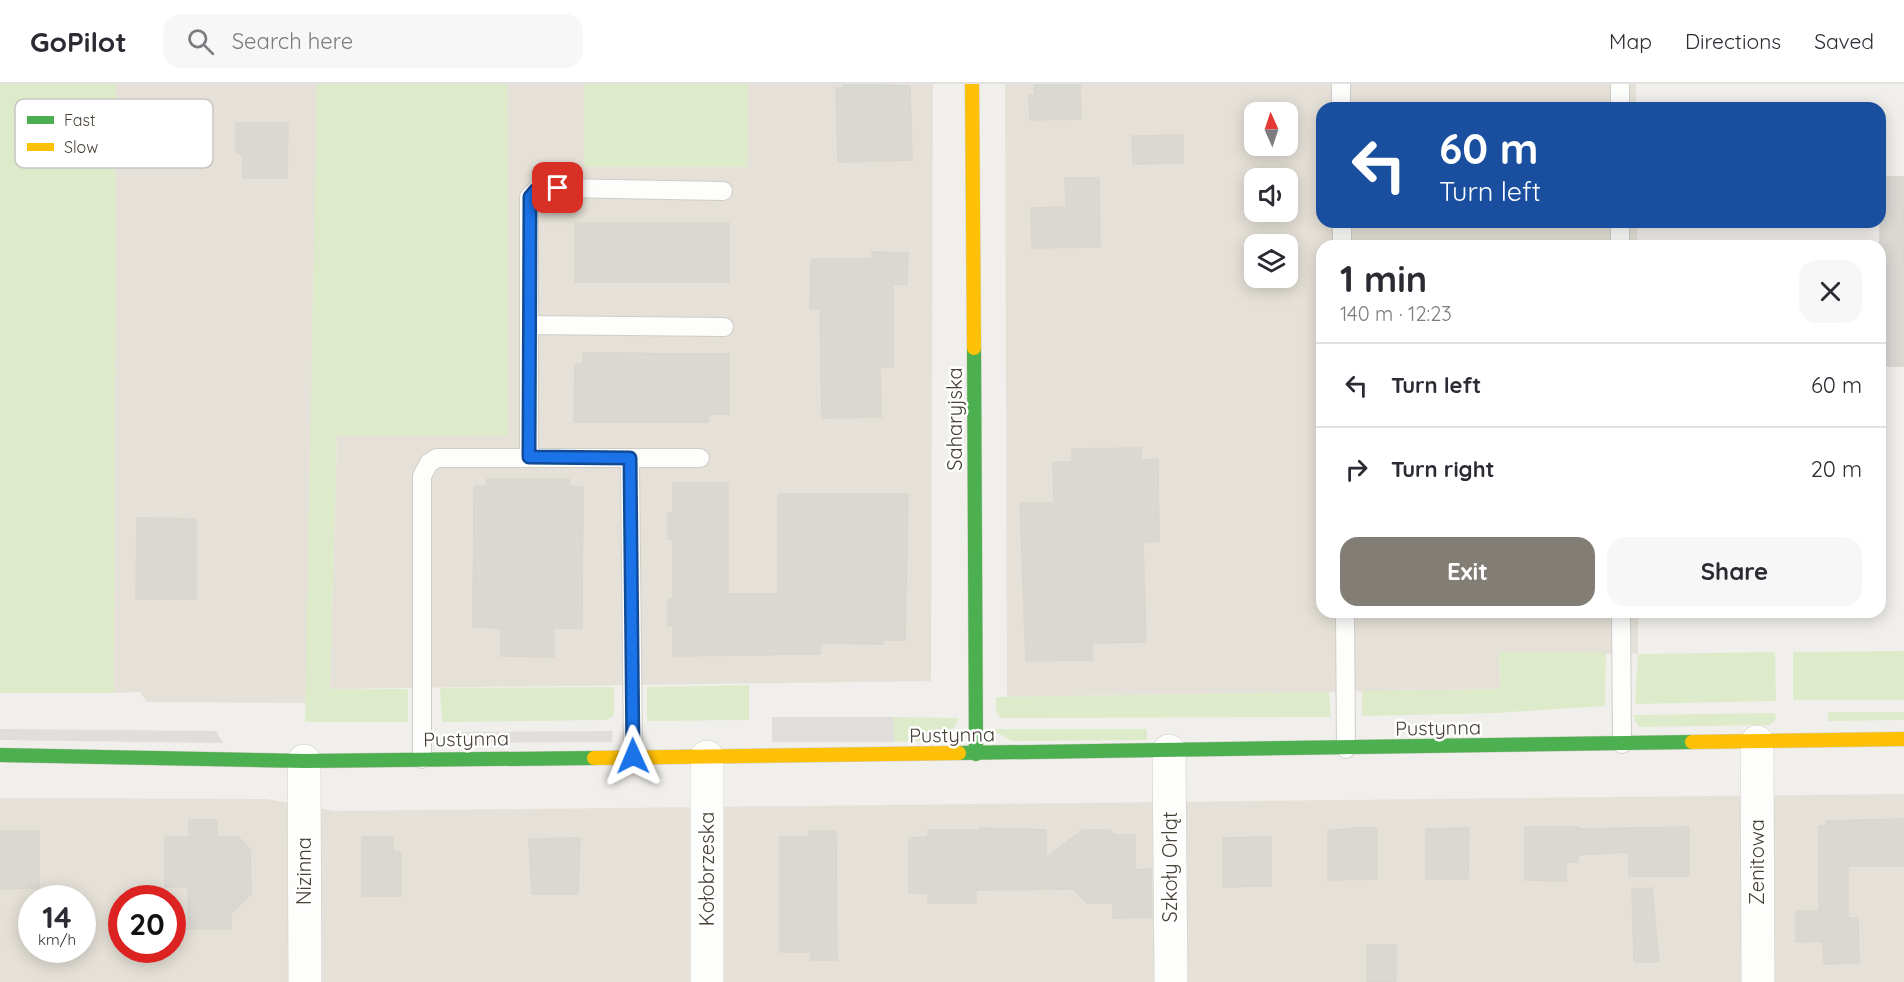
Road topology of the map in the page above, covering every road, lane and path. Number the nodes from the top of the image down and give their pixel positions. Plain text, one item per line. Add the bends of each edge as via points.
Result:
1 (972, 84) edge
2 (1341, 84) edge
3 (1620, 84) edge
4 (1341, 102) edge
5 (1620, 102) edge
6 (723, 191) dead end
7 (529, 325) junction
8 (724, 327) dead end
9 (529, 457) junction
10 (630, 458) junction
11 (700, 458) dead end
12 (1345, 618) edge
13 (1621, 618) edge
14 (1904, 739) edge
15 (1757, 742) junction
16 (1622, 744) junction
17 (1346, 749) junction
18 (1169, 752) junction
19 (976, 754) junction
20 (0, 755) edge
21 (633, 756) junction
22 (707, 757) junction
23 (422, 759) junction
24 (304, 761) junction
25 (305, 982) edge
26 (707, 982) edge
27 (1171, 982) edge
28 (1758, 982) edge

1 - 19 street, Saharyjska
2 - 4 lane
3 - 5 lane
6 - 7 lane via 536,190 530,197
7 - 8 lane
7 - 9 lane
9 - 10 lane
9 - 23 lane via 437,458 422,476
10 - 11 lane
10 - 21 lane
12 - 17 lane
13 - 16 lane
14 - 15 street, Pustynna
15 - 16 street, Pustynna
15 - 28 street, Zenitowa
16 - 17 street, Pustynna
17 - 18 street, Pustynna
18 - 19 street, Pustynna
18 - 27 street, Szkoły Orląt
19 - 22 street, Pustynna
20 - 24 street, Pustynna
21 - 22 street, Pustynna
21 - 23 street, Pustynna
22 - 26 street, Kołobrzeska
23 - 24 street, Pustynna
24 - 25 street, Nizinna

